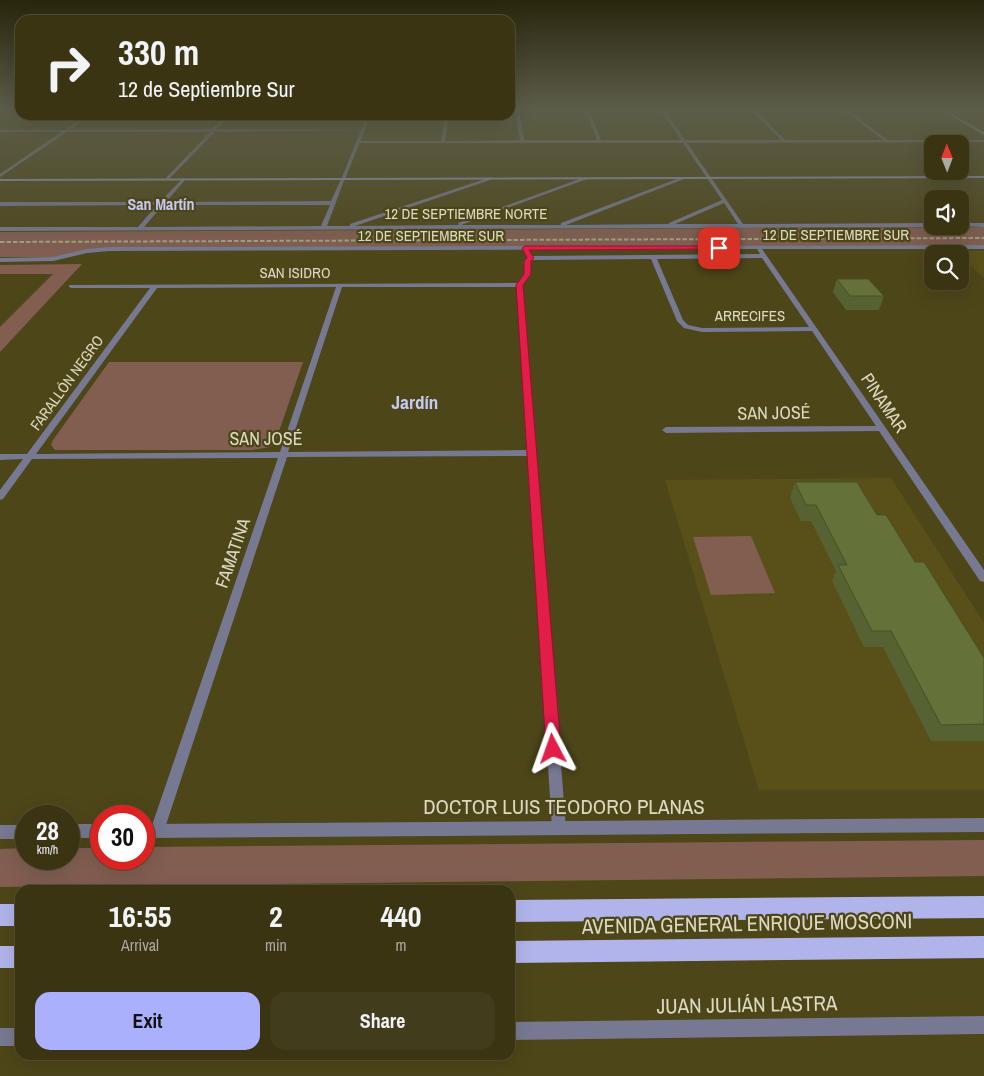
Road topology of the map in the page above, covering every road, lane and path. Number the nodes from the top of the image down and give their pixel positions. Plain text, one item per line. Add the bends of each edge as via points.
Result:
1 (26, 159) edge
2 (186, 159) edge
3 (351, 159) edge
4 (696, 159) edge
5 (984, 177) edge
6 (0, 178) edge
7 (491, 178) junction
8 (585, 178) junction
9 (682, 178) junction
10 (709, 178) junction
11 (168, 179) junction
12 (183, 179) junction
13 (342, 179) junction
14 (725, 201) junction
15 (333, 203) junction
16 (0, 204) edge
17 (161, 204) junction
18 (924, 225) edge
19 (969, 225) edge
20 (984, 225) edge
21 (666, 226) junction
22 (742, 226) junction
23 (452, 227) junction
24 (557, 227) junction
25 (140, 228) junction
26 (323, 228) junction
27 (344, 228) junction
28 (0, 229) edge
29 (984, 247) edge
30 (525, 248) junction
31 (758, 248) junction
32 (653, 256) junction
33 (764, 256) junction
34 (531, 258) junction
35 (0, 260) edge
36 (340, 285) junction
37 (520, 285) junction
38 (71, 286) dead end
39 (155, 286) junction
40 (814, 329) junction
41 (882, 428) junction
42 (666, 430) dead end
43 (532, 453) junction
44 (283, 455) junction
45 (0, 457) edge
46 (30, 457) junction
47 (0, 497) edge
48 (984, 578) edge
49 (155, 817) edge
50 (984, 825) edge
51 (559, 828) junction
52 (155, 831) edge
53 (0, 832) edge
54 (15, 832) edge
55 (984, 907) edge
56 (515, 911) edge
57 (984, 947) edge
58 (515, 952) edge
59 (0, 957) edge
60 (15, 957) edge
61 (984, 1025) edge
62 (515, 1031) edge
63 (0, 1037) edge
64 (15, 1037) edge

1 - 6 street
2 - 11 street
3 - 13 street
4 - 10 street
5 - 10 main road
6 - 11 main road
7 - 8 main road
7 - 13 main road
7 - 27 street
8 - 9 main road
8 - 23 street
9 - 10 main road
9 - 24 street
10 - 14 street
11 - 12 main road
12 - 13 main road
12 - 17 street
13 - 15 street
14 - 21 street
14 - 22 street
15 - 17 street
15 - 26 street
16 - 17 street
17 - 25 street
18 - 22 street, 12 DE SEPTIEMBRE NORTE
19 - 20 street
21 - 22 street, 12 DE SEPTIEMBRE NORTE
21 - 24 street, 12 DE SEPTIEMBRE NORTE
23 - 24 street, 12 DE SEPTIEMBRE NORTE
23 - 27 street, 12 DE SEPTIEMBRE NORTE
25 - 26 street, 12 DE SEPTIEMBRE NORTE
25 - 28 street, 12 DE SEPTIEMBRE NORTE
26 - 27 street, 12 DE SEPTIEMBRE NORTE
29 - 31 street, 12 DE SEPTIEMBRE SUR
30 - 31 street, 12 DE SEPTIEMBRE SUR
30 - 34 street
30 - 35 street, 12 DE SEPTIEMBRE SUR via 109,250 87,251 53,259
31 - 33 street, PINAMAR
32 - 33 street
32 - 34 street
32 - 40 street, ARRECIFES via 680,321 686,327 702,330
33 - 40 street, PINAMAR
34 - 37 street via 528,274
36 - 37 street, SAN ISIDRO
36 - 39 street, SAN ISIDRO
36 - 44 street, FAMATINA
37 - 43 street
38 - 39 street, SAN ISIDRO
39 - 46 street, FARALLÓN NEGRO
40 - 41 street, PINAMAR
41 - 42 street, SAN JOSÉ
41 - 48 street, PINAMAR
43 - 44 street, SAN JOSÉ
43 - 51 street
44 - 46 street, SAN JOSÉ
44 - 49 street, FAMATINA
45 - 46 street, SAN JOSÉ
46 - 47 street, FARALLÓN NEGRO
50 - 51 street, DOCTOR LUIS TEODORO PLANAS
51 - 52 street, DOCTOR LUIS TEODORO PLANAS
53 - 54 street
55 - 56 highway, AVENIDA GENERAL ENRIQUE MOSCONI
57 - 58 highway, AVENIDA GENERAL ENRIQUE MOSCONI
59 - 60 highway
61 - 62 street, JUAN JULIÁN LASTRA
63 - 64 street

